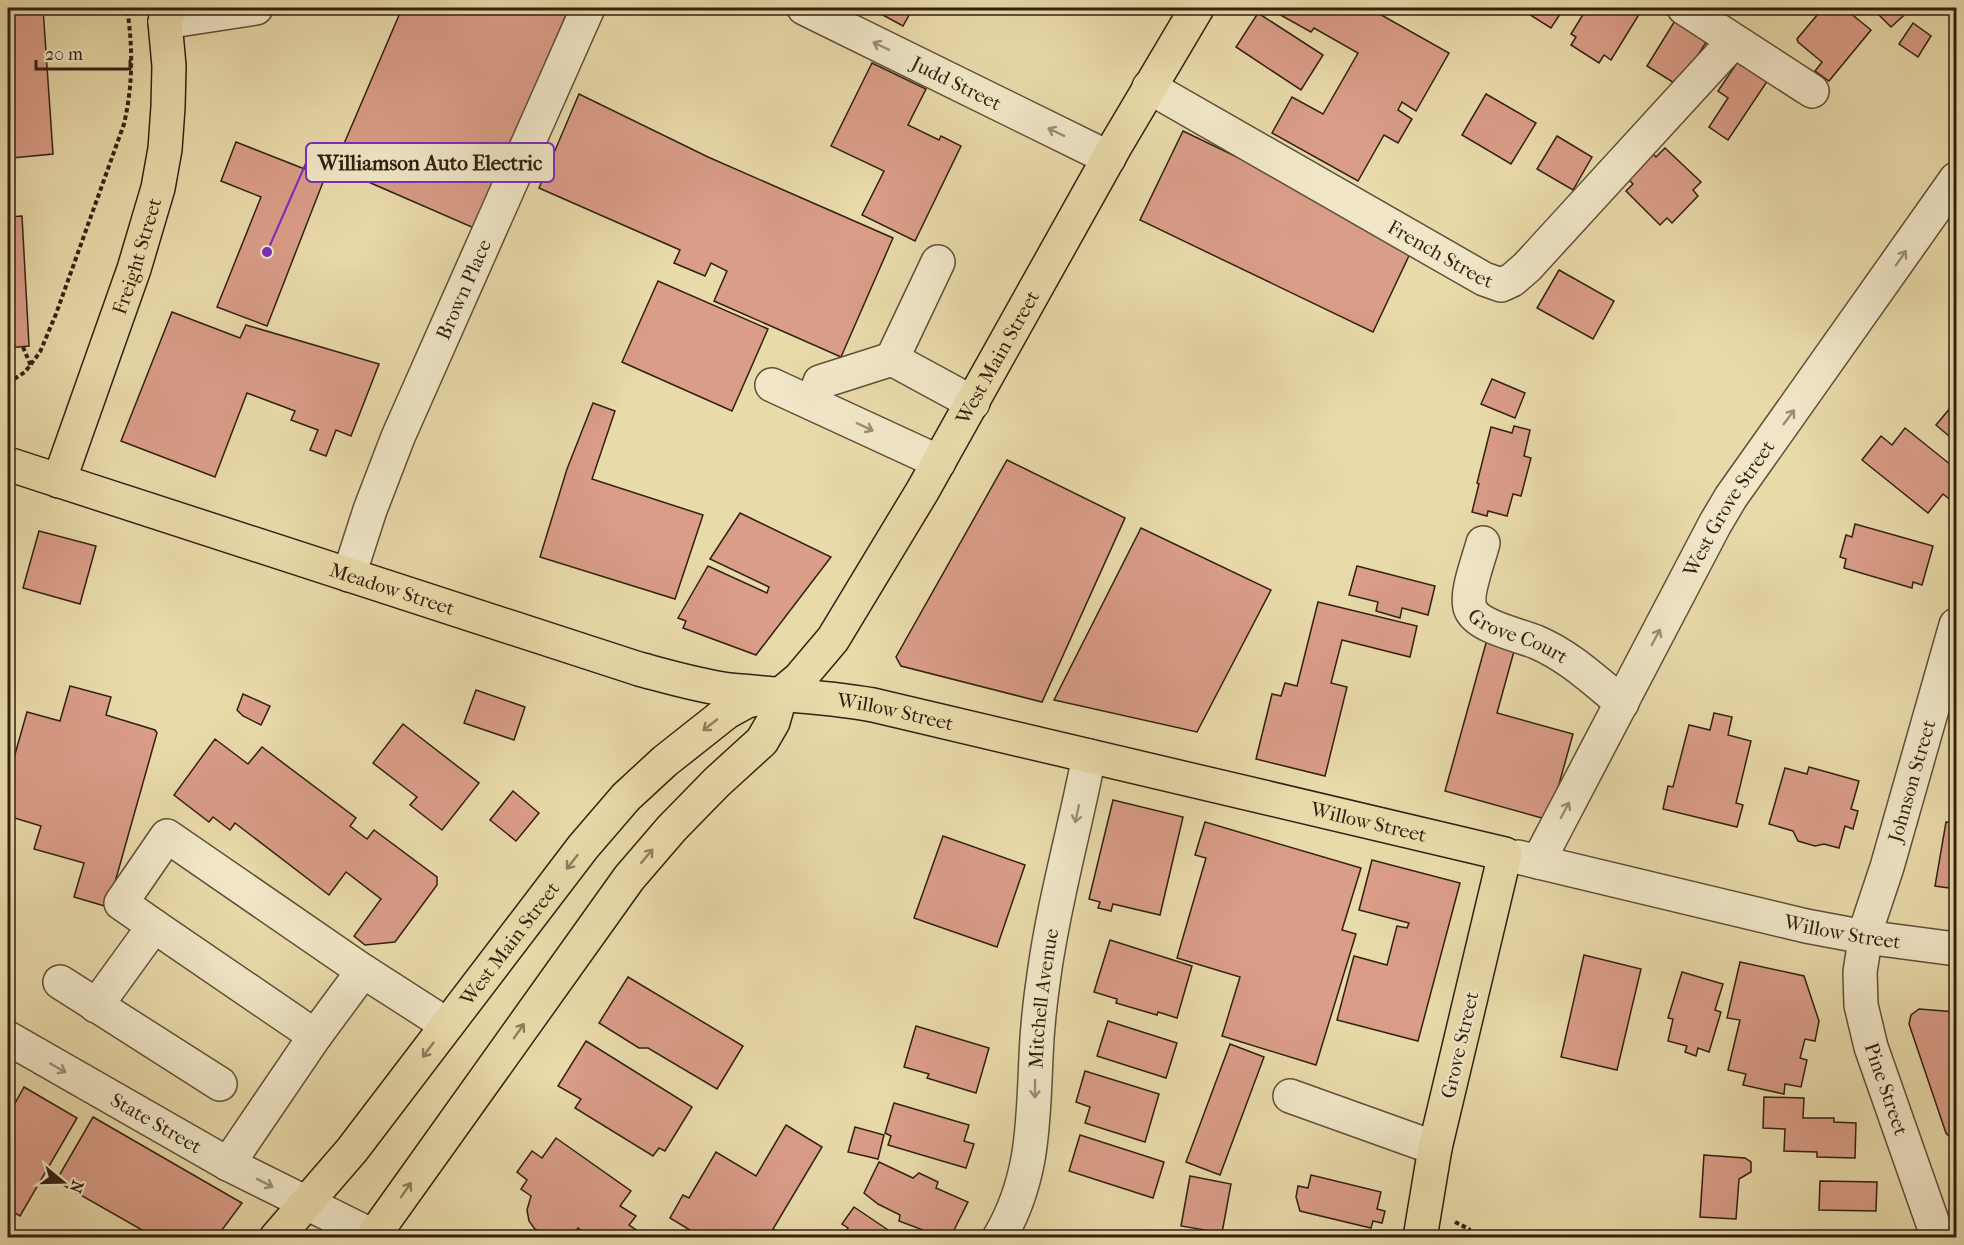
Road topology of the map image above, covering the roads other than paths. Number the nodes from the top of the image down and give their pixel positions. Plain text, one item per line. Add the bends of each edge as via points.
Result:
1 (256, 8) edge
2 (588, 8) edge
3 (804, 8) edge
4 (1197, 8) edge
5 (1683, 8) edge
6 (163, 12) edge
7 (1734, 40) junction
8 (1149, 87) junction
9 (1812, 92) dead end
10 (1108, 158) junction
11 (1956, 179) edge
12 (938, 262) dead end
13 (892, 359) junction
14 (772, 385) dead end
15 (812, 402) junction
16 (973, 403) junction
17 (939, 462) junction
18 (8, 464) edge
19 (59, 481) junction
20 (1483, 543) dead end
21 (349, 574) junction
22 (1956, 625) edge
23 (781, 694) junction
24 (1622, 703) junction
25 (1089, 756) junction
26 (1505, 854) junction
27 (1538, 862) junction
28 (154, 926) junction
29 (1865, 937) junction
30 (1956, 949) edge
31 (363, 971) junction
32 (60, 982) dead end
33 (96, 1005) junction
34 (447, 1025) junction
35 (315, 1036) junction
36 (8, 1038) edge
37 (220, 1084) dead end
38 (1290, 1096) dead end
39 (1435, 1148) junction
40 (228, 1164) junction
41 (306, 1203) junction
42 (374, 1237) edge
43 (276, 1238) edge
44 (999, 1238) edge
45 (1420, 1238) edge
46 (1938, 1238) edge

1 - 6 street
2 - 21 street, Brown Place via 398,437
10 -> 3 street, Judd Street
4 - 8 main road, West Main Street
5 - 7 street
6 - 19 main road, Freight Street via 169,66 168,107 158,188
7 - 8 street, French Street via 1527,267 1501,285 1484,279
7 - 9 street
8 - 10 main road, West Main Street
10 - 16 main road, West Main Street
24 -> 11 street, West Grove Street via 1731,497
12 - 13 street
13 - 15 street via 820,382
13 - 16 street
14 - 15 street
15 -> 17 street
16 - 17 main road, West Main Street
17 - 23 main road, West Main Street via 833,639
18 - 19 main road, Meadow Street
19 - 21 main road, Meadow Street
20 - 24 street, Grove Court via 1469,597 1474,614 1487,624 1561,655
21 - 23 main road, Meadow Street via 668,677 729,690
22 - 29 street, Johnson Street
23 - 25 main road, Willow Street via 873,705
23 -> 34 main road, West Main Street via 747,701 727,712 639,784 583,847
42 -> 23 main road via 629,878 723,775 762,741 773,722
27 -> 24 street, West Grove Street
25 - 26 main road, Willow Street
25 -> 44 street, Mitchell Avenue via 1044,973 1027,1170
26 - 27 street, Willow Street
26 - 39 main road, Grove Street
27 - 29 street, Willow Street
28 - 31 street via 121,903 167,836
28 - 33 street
28 - 35 street
29 - 30 street, Willow Street
29 - 46 street, Pine Street via 1859,988 1864,1023
31 - 34 street
31 - 35 street
32 - 33 street
33 - 37 street
34 -> 41 main road, West Main Street via 352,1150
35 - 40 street
36 -> 40 street, State Street
38 - 39 street
39 - 45 main road, Grove Street
40 -> 41 street, State Street
41 - 42 street, State Street
41 - 43 main road, West Main Street

